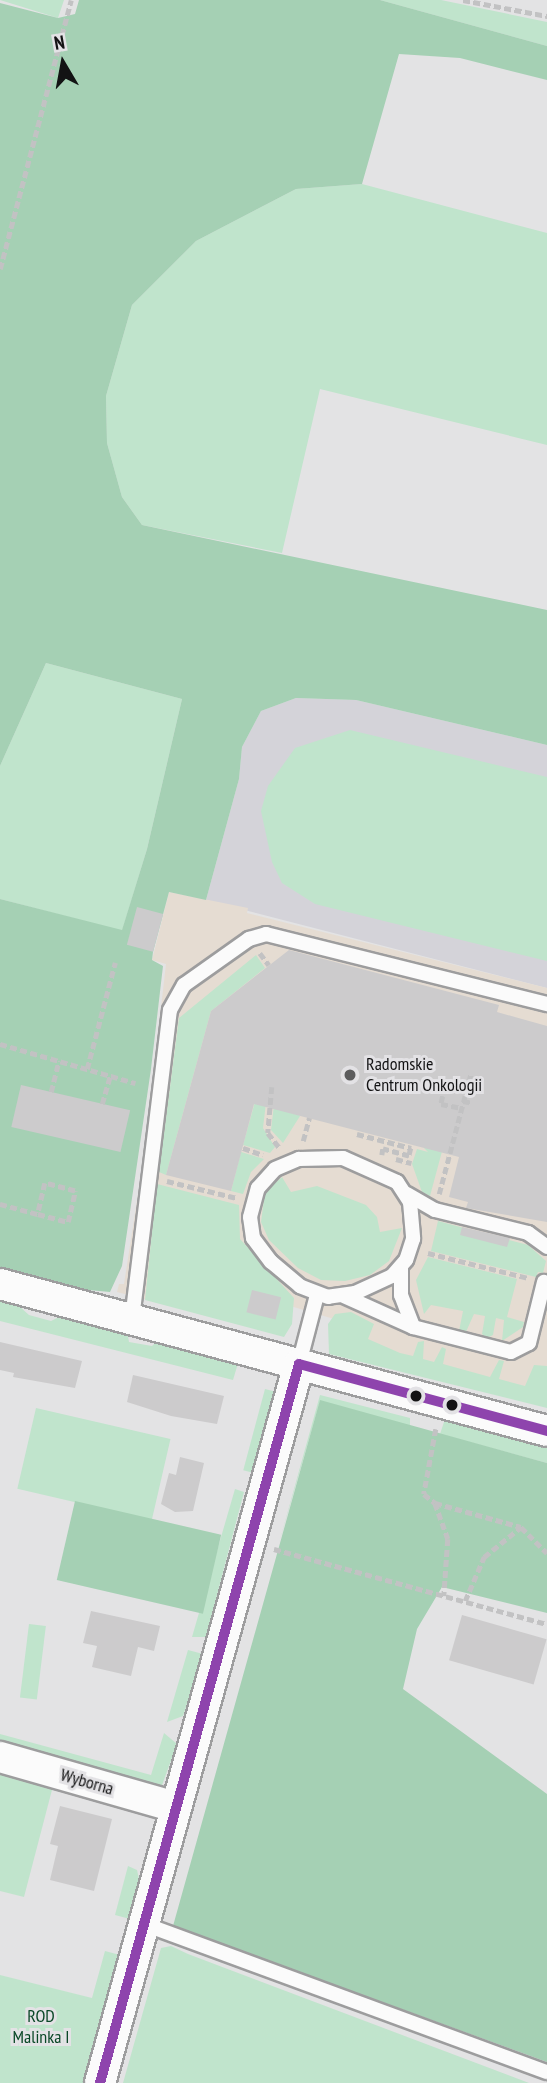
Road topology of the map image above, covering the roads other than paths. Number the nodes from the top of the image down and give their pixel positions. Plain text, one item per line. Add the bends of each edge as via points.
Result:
1 (547, 1004) edge
2 (404, 1192) junction
3 (547, 1247) edge
4 (401, 1267) junction
5 (544, 1282) road end
6 (0, 1284) edge
7 (317, 1295) junction
8 (342, 1296) junction
9 (132, 1319) junction
10 (413, 1327) junction
11 (299, 1364) junction
12 (547, 1431) edge
13 (0, 1757) edge
14 (175, 1807) junction
15 (144, 1924) junction
16 (547, 2072) edge
17 (100, 2083) edge

1 - 9 lane via 276,935 257,935 184,985 172,1000
2 - 3 lane via 435,1210 528,1233
2 - 4 lane via 414,1226
2 - 7 lane via 387,1175 342,1158 287,1163 264,1180 253,1202 250,1226 259,1248 287,1276
4 - 8 lane via 368,1289
4 - 10 lane via 401,1295
5 - 10 lane via 529,1343 519,1351
6 - 9 street
7 - 8 lane
7 - 11 lane
8 - 10 lane
9 - 11 street
11 - 12 street
11 - 14 street
13 - 14 street, Wyborna
14 - 15 street
15 - 16 lane
15 - 17 street

